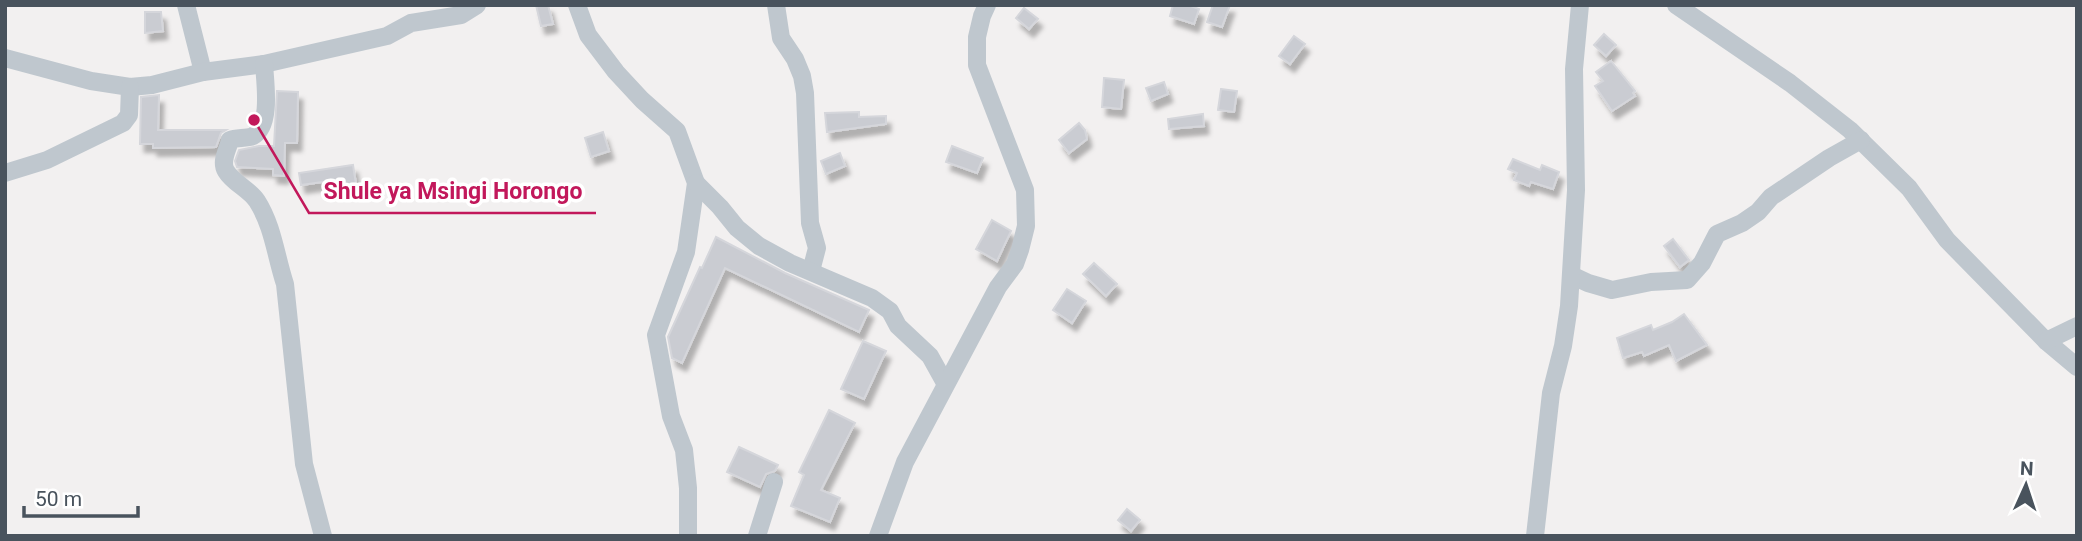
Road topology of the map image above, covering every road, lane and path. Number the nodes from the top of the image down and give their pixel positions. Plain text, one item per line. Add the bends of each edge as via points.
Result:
1 (186, 5) edge
2 (418, 5) edge
3 (477, 5) edge
4 (577, 5) edge
5 (776, 5) edge
6 (987, 5) edge
7 (1580, 5) edge
8 (1676, 5) edge
9 (411, 23) junction
10 (5, 58) edge
11 (264, 64) junction
12 (203, 72) junction
13 (130, 87) junction
14 (1861, 140) junction
15 (5, 173) edge
16 (696, 183) junction
17 (811, 271) junction
18 (1571, 275) junction
19 (2077, 326) edge
20 (2046, 341) junction
21 (2077, 367) edge
22 (945, 383) junction
23 (774, 482) dead end
24 (323, 536) edge
25 (688, 536) edge
26 (757, 536) edge
27 (878, 536) edge
28 (1535, 536) edge

1 - 12 street
2 - 9 street
3 - 9 street via 461,15
4 - 16 street via 588,35 616,72 677,131
5 - 17 street via 781,38 795,59 805,93 810,223 817,248
6 - 22 street via 977,37 978,65 1021,176 1026,226 1015,264
7 - 18 street via 1574,69 1576,190
8 - 14 street via 1790,83
9 - 11 street via 387,36
10 - 13 street
11 - 12 street
11 - 24 street via 263,125 252,136 230,140 223,161 226,172 259,203 274,242 285,284 304,464
12 - 13 street
13 - 15 street via 129,115 123,123 47,160
14 - 18 street via 1772,197 1742,223 1717,234 1687,280 1612,289
14 - 20 street via 1909,188 1947,240
16 - 17 street via 759,246
16 - 25 street via 686,252 656,335 671,416 684,450
17 - 22 street via 890,311 898,326 930,356
18 - 28 street via 1563,346 1551,393
19 - 20 street
20 - 21 street
22 - 27 street via 905,462
23 - 26 street

